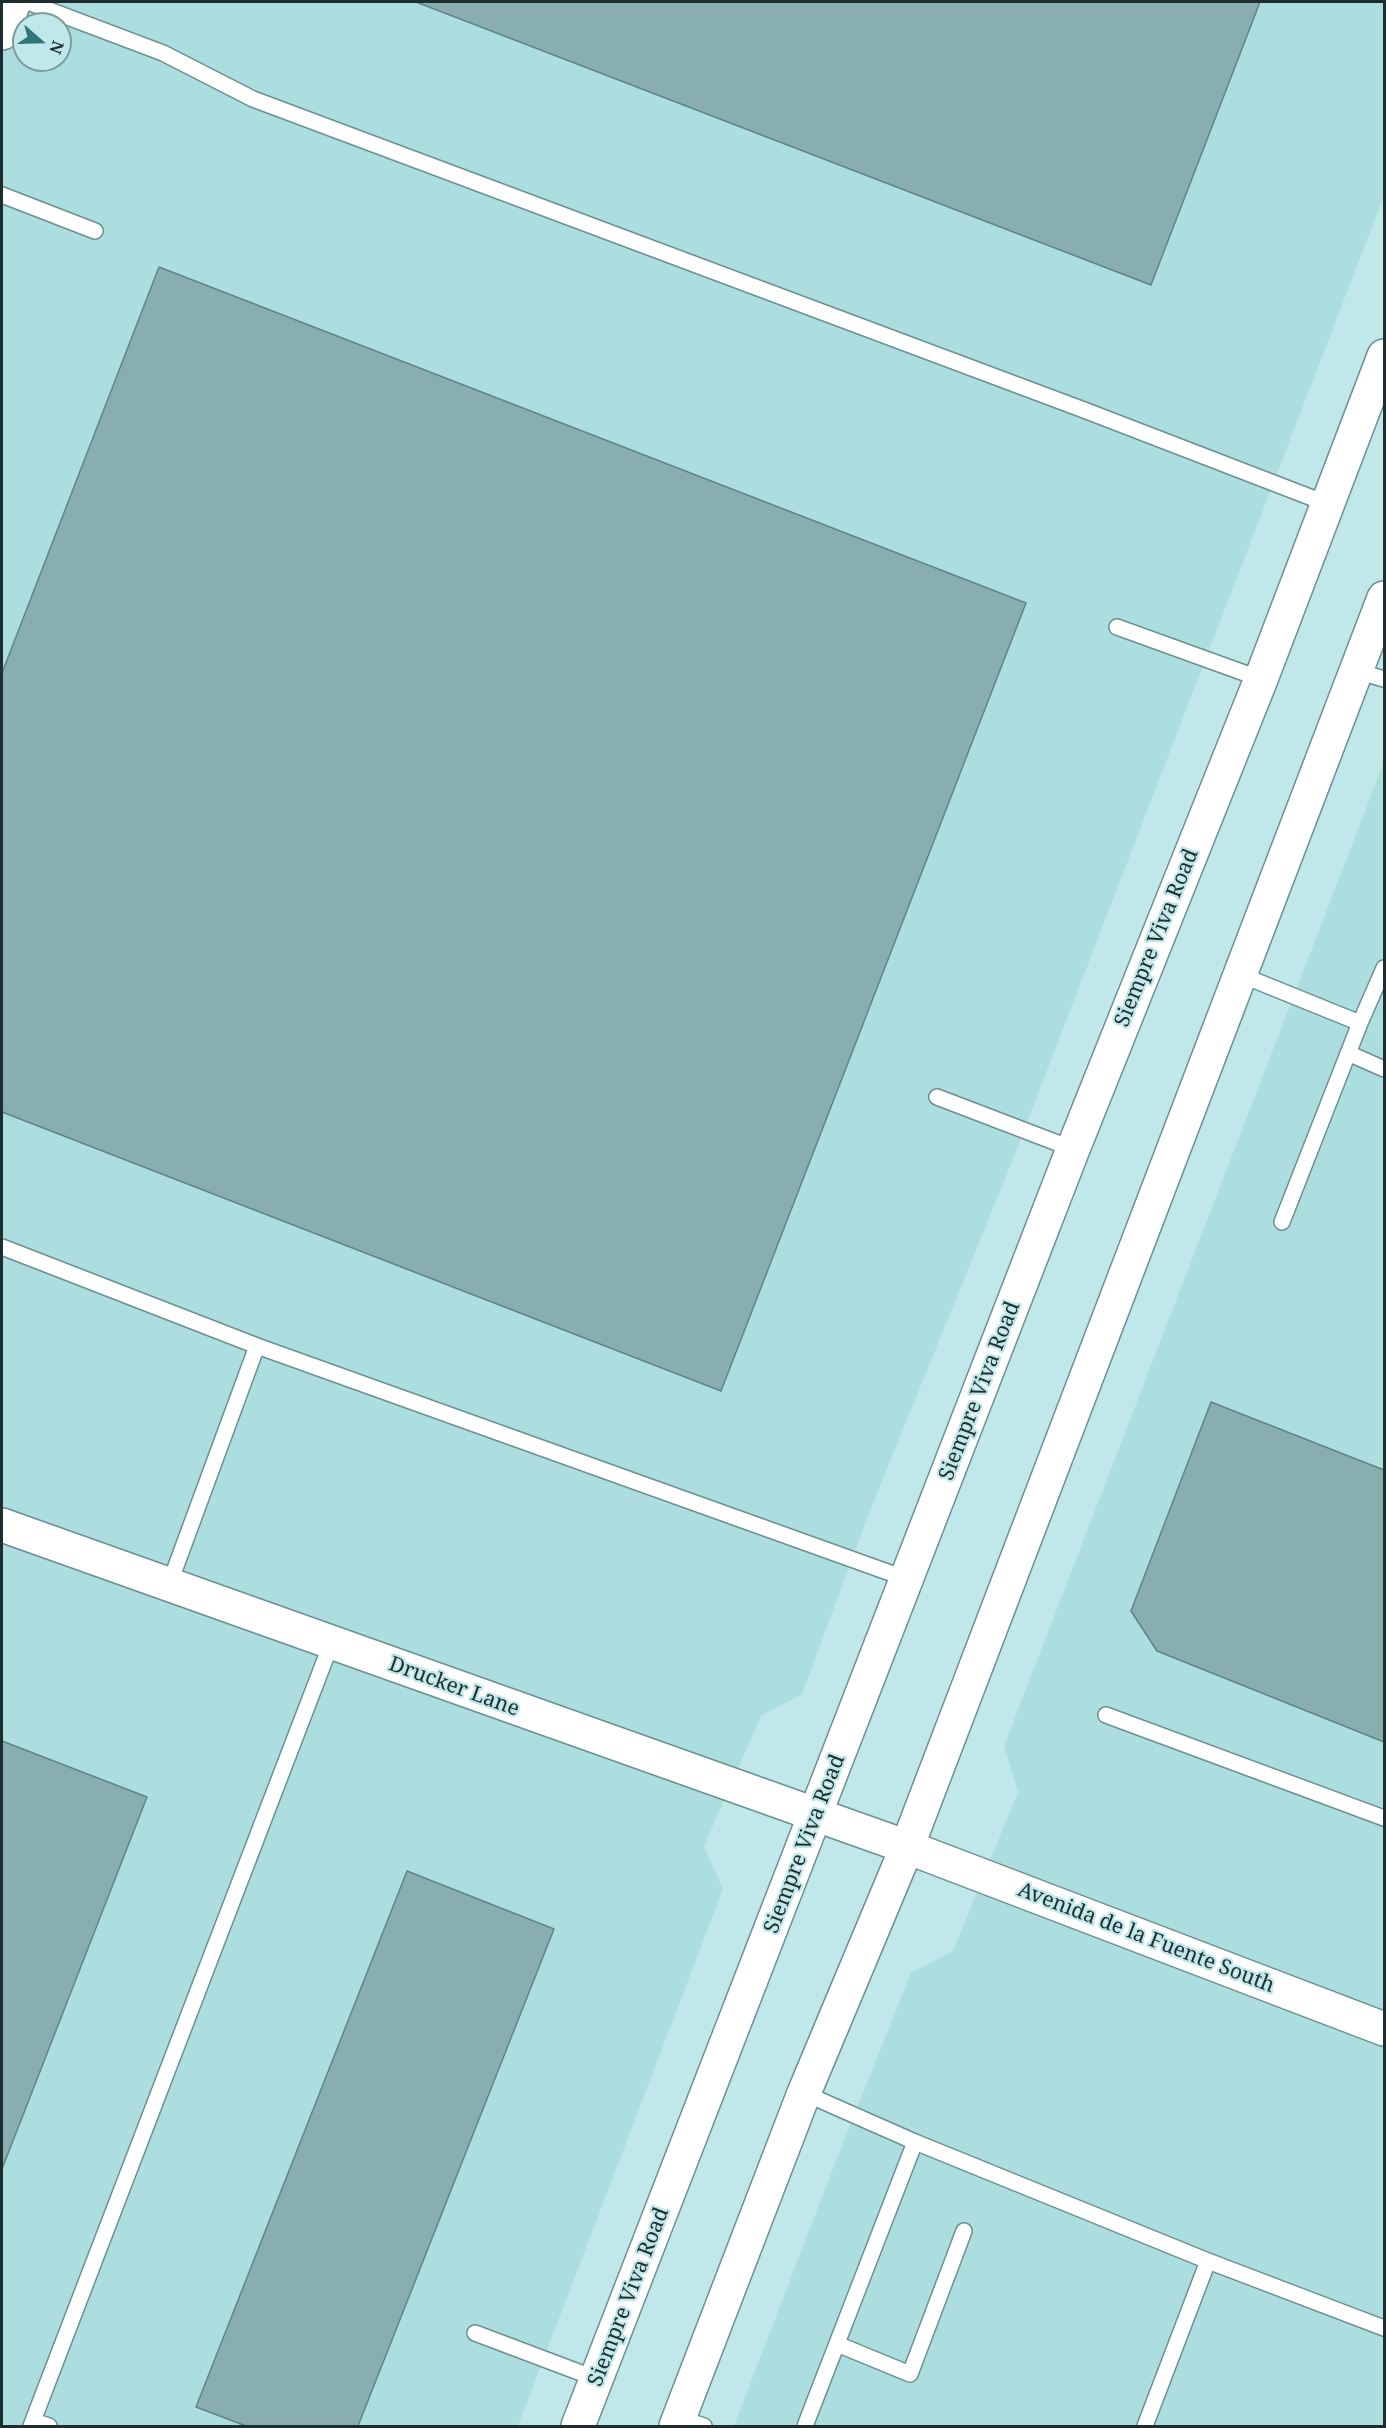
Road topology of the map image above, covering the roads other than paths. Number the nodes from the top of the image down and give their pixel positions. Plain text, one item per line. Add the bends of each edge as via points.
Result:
1 (14, 2) edge
2 (28, 2) edge
3 (2, 33) edge
4 (2, 195) edge
5 (95, 231) dead end
6 (1384, 356) edge
7 (1328, 504) junction
8 (1384, 598) edge
9 (1117, 627) dead end
10 (1371, 675) edge
11 (1261, 679) junction
12 (1384, 968) edge
13 (1239, 974) junction
14 (1360, 1023) junction
15 (1348, 1053) junction
16 (1384, 1069) edge
17 (937, 1097) dead end
18 (1073, 1149) junction
19 (1282, 1222) dead end
20 (2, 1247) edge
21 (257, 1346) junction
22 (2, 1525) edge
23 (907, 1579) junction
24 (168, 1585) junction
25 (331, 1644) junction
26 (1106, 1715) dead end
27 (816, 1816) junction
28 (1384, 1818) edge
29 (907, 1847) junction
30 (1384, 2029) edge
31 (804, 2093) junction
32 (915, 2142) junction
33 (964, 2231) dead end
34 (1208, 2261) junction
35 (1384, 2328) edge
36 (476, 2333) dead end
37 (837, 2344) junction
38 (597, 2379) junction
39 (32, 2424) edge
40 (686, 2424) edge
41 (49, 2427) edge
42 (578, 2427) edge
43 (805, 2427) edge
44 (1145, 2427) edge

1 - 3 main road
2 - 7 lane via 163,53 253,99
4 - 5 lane
6 - 7 main road, Siempre Viva Road
7 - 11 main road, Siempre Viva Road
8 - 10 main road
9 - 11 lane
10 - 13 main road
11 - 18 main road, Siempre Viva Road
12 - 14 lane
13 - 14 lane
13 - 29 main road
14 - 15 lane
15 - 16 lane
15 - 19 lane
17 - 18 lane
18 - 23 main road, Siempre Viva Road
20 - 21 lane
21 - 23 lane
21 - 24 lane
22 - 24 main road, Drucker Lane
23 - 27 main road, Siempre Viva Road
24 - 25 main road, Drucker Lane
25 - 27 main road, Drucker Lane
25 - 39 lane
26 - 28 lane
27 - 29 main road, Drucker Lane
27 - 38 main road, Siempre Viva Road
29 - 30 main road, Avenida de la Fuente South
29 - 31 main road
31 - 32 lane
31 - 40 main road
32 - 34 lane
32 - 37 lane
33 - 37 lane via 910,2374
34 - 35 lane
34 - 44 lane
36 - 38 lane
37 - 43 lane
38 - 42 main road, Siempre Viva Road
39 - 41 lane

